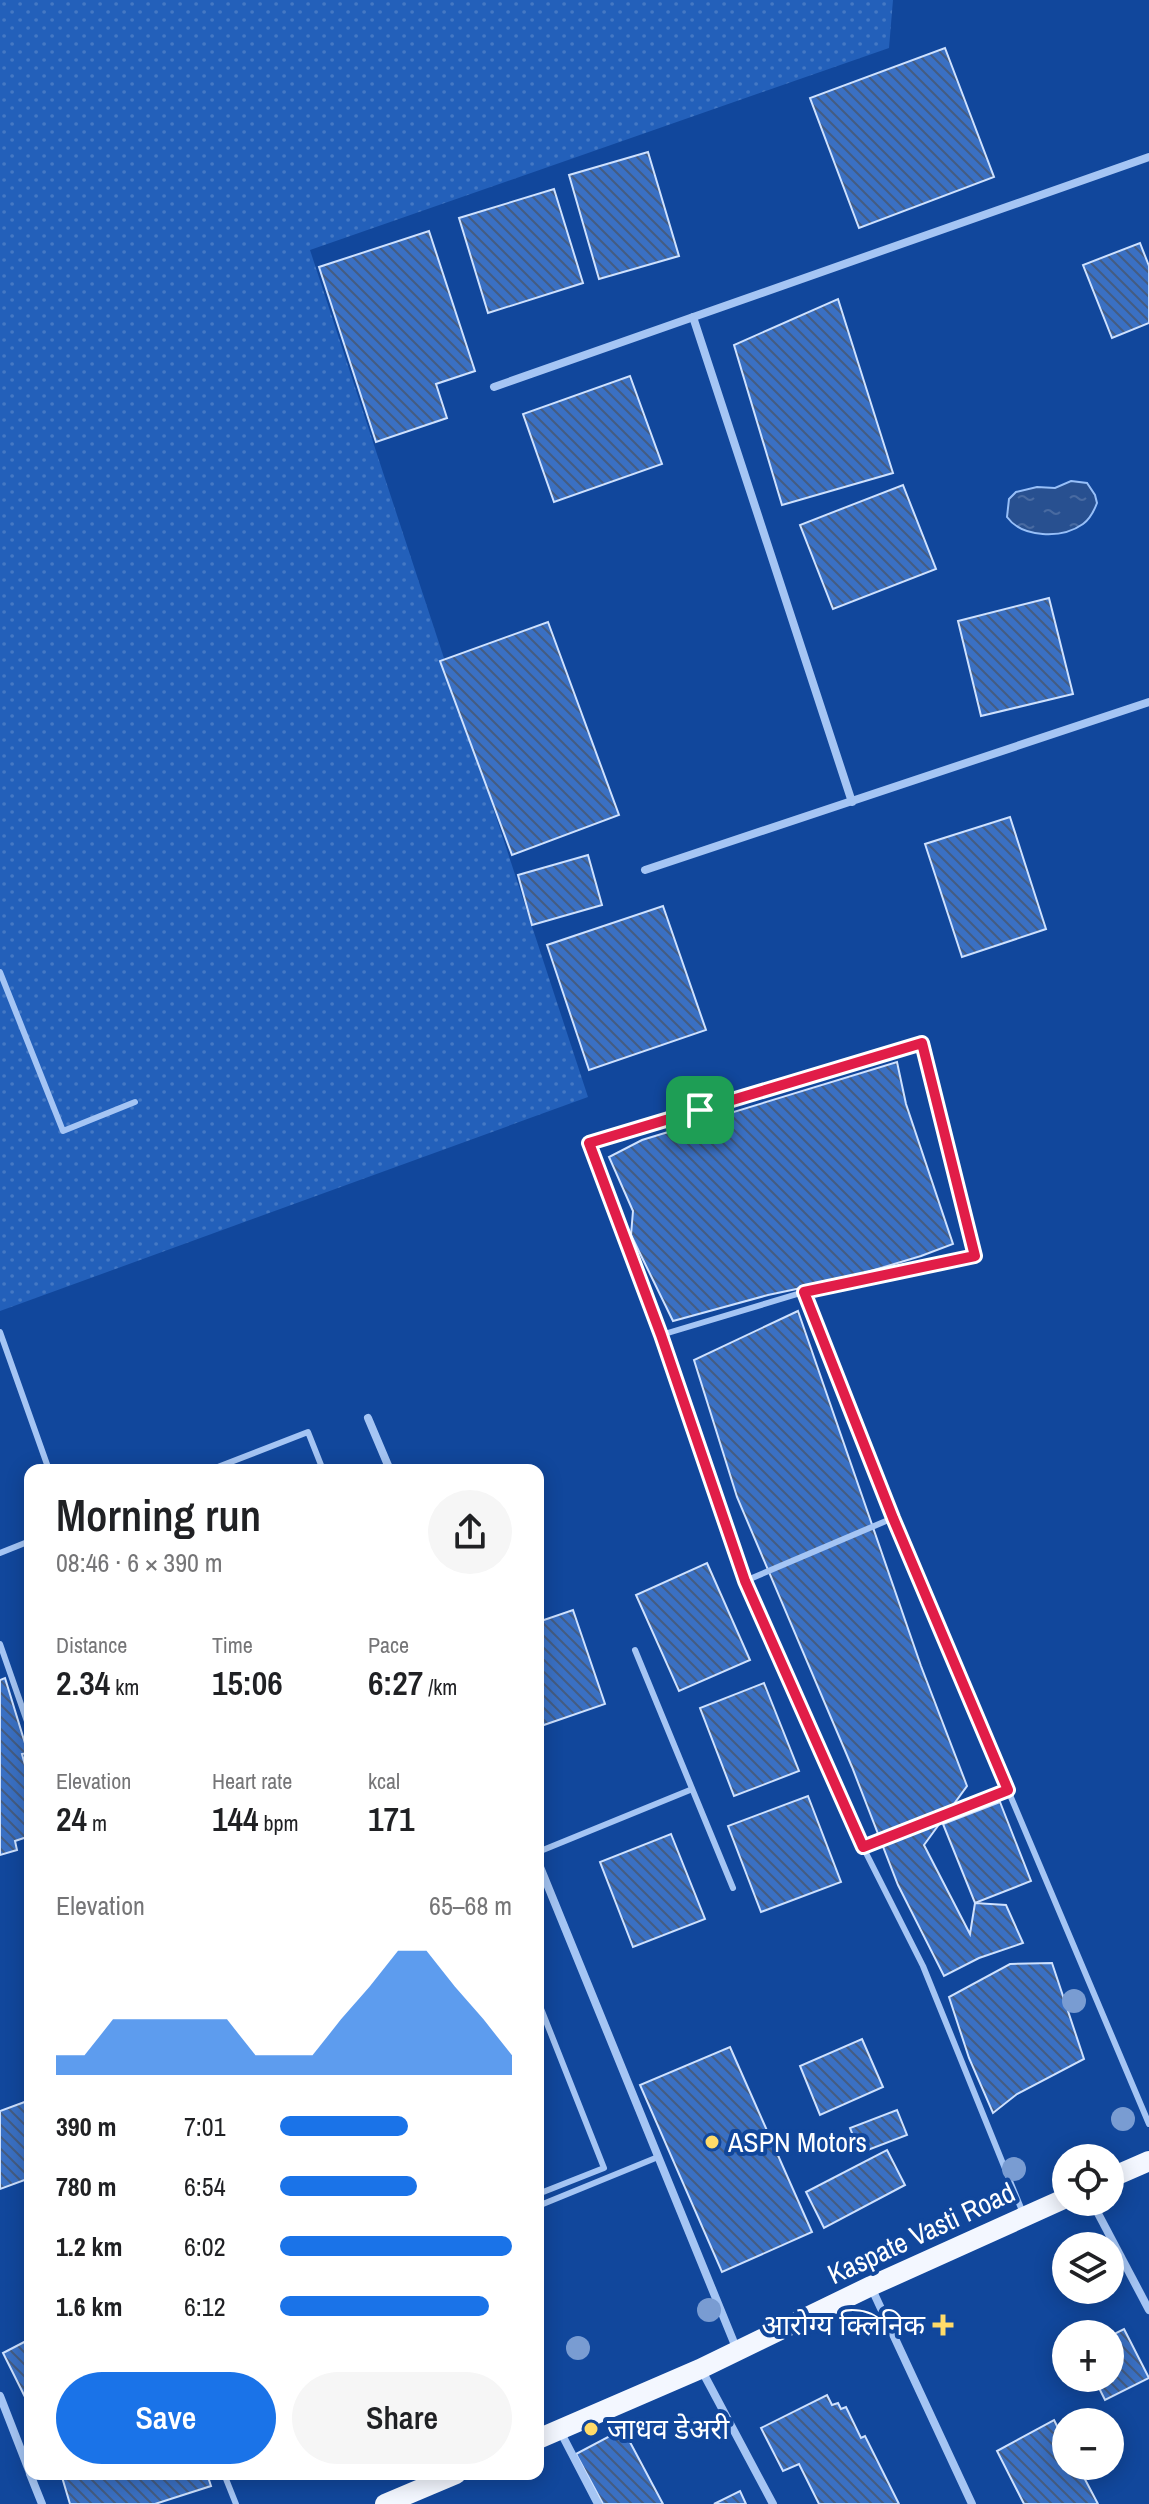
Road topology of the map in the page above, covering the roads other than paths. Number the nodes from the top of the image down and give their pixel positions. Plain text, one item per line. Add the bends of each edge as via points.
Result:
1 (1149, 157) edge
2 (693, 317) junction
3 (494, 387) dead end
4 (1149, 702) edge
5 (852, 802) junction
6 (645, 870) dead end
7 (0, 972) edge
8 (135, 1102) dead end
9 (804, 1292) junction
10 (0, 1332) edge
11 (661, 1335) junction
12 (368, 1418) dead end
13 (47, 1464) edge
14 (225, 1464) edge
15 (321, 1464) edge
16 (387, 1464) edge
17 (893, 1518) junction
18 (24, 1543) edge
19 (0, 1553) edge
20 (745, 1581) junction
21 (0, 1644) edge
22 (635, 1650) dead end
23 (24, 1713) edge
24 (690, 1790) junction
25 (1008, 1790) junction
26 (863, 1847) junction
27 (544, 1850) edge
28 (544, 1877) edge
29 (733, 1888) dead end
30 (544, 2016) edge
31 (1149, 2124) edge
32 (658, 2157) junction
33 (1149, 2161) edge
34 (1124, 2172) edge
35 (544, 2192) edge
36 (544, 2204) edge
37 (1052, 2204) edge
38 (1099, 2216) edge
39 (1024, 2217) junction
40 (871, 2286) junction
41 (1149, 2310) edge
42 (737, 2351) junction
43 (700, 2369) junction
44 (0, 2396) edge
45 (560, 2430) junction
46 (544, 2437) edge
47 (24, 2458) edge
48 (32, 2480) edge
49 (226, 2480) edge
50 (442, 2480) edge
51 (42, 2504) edge
52 (236, 2504) edge
53 (385, 2504) edge
54 (598, 2504) edge
55 (773, 2504) edge
56 (972, 2504) edge

1 - 2 street
2 - 3 street
2 - 5 street
4 - 5 street
5 - 6 street
7 - 8 lane via 63,1131
9 - 11 lane
9 - 11 lane via 975,1256 922,1043 589,1143
9 - 17 lane
10 - 13 lane
11 - 20 lane
12 - 16 street
14 - 15 lane via 308,1432
17 - 20 lane
17 - 25 lane
18 - 19 lane
20 - 26 lane
21 - 23 lane
22 - 24 lane
24 - 27 lane
24 - 29 lane
25 - 26 lane
25 - 31 lane
26 - 39 lane via 923,1966
28 - 32 street
30 - 35 lane via 604,2168
32 - 36 lane
32 - 42 street
33 - 34 main road
37 - 39 main road, Kaspate Vasti Road
38 - 41 street
39 - 40 main road, Kaspate Vasti Road
40 - 42 main road, Kaspate Vasti Road
40 - 56 street
42 - 43 main road, Kaspate Vasti Road
43 - 45 main road, Kaspate Vasti Road
43 - 55 street
44 - 47 street
45 - 46 main road, Kaspate Vasti Road
45 - 54 street
48 - 51 street
49 - 52 lane
50 - 53 main road

